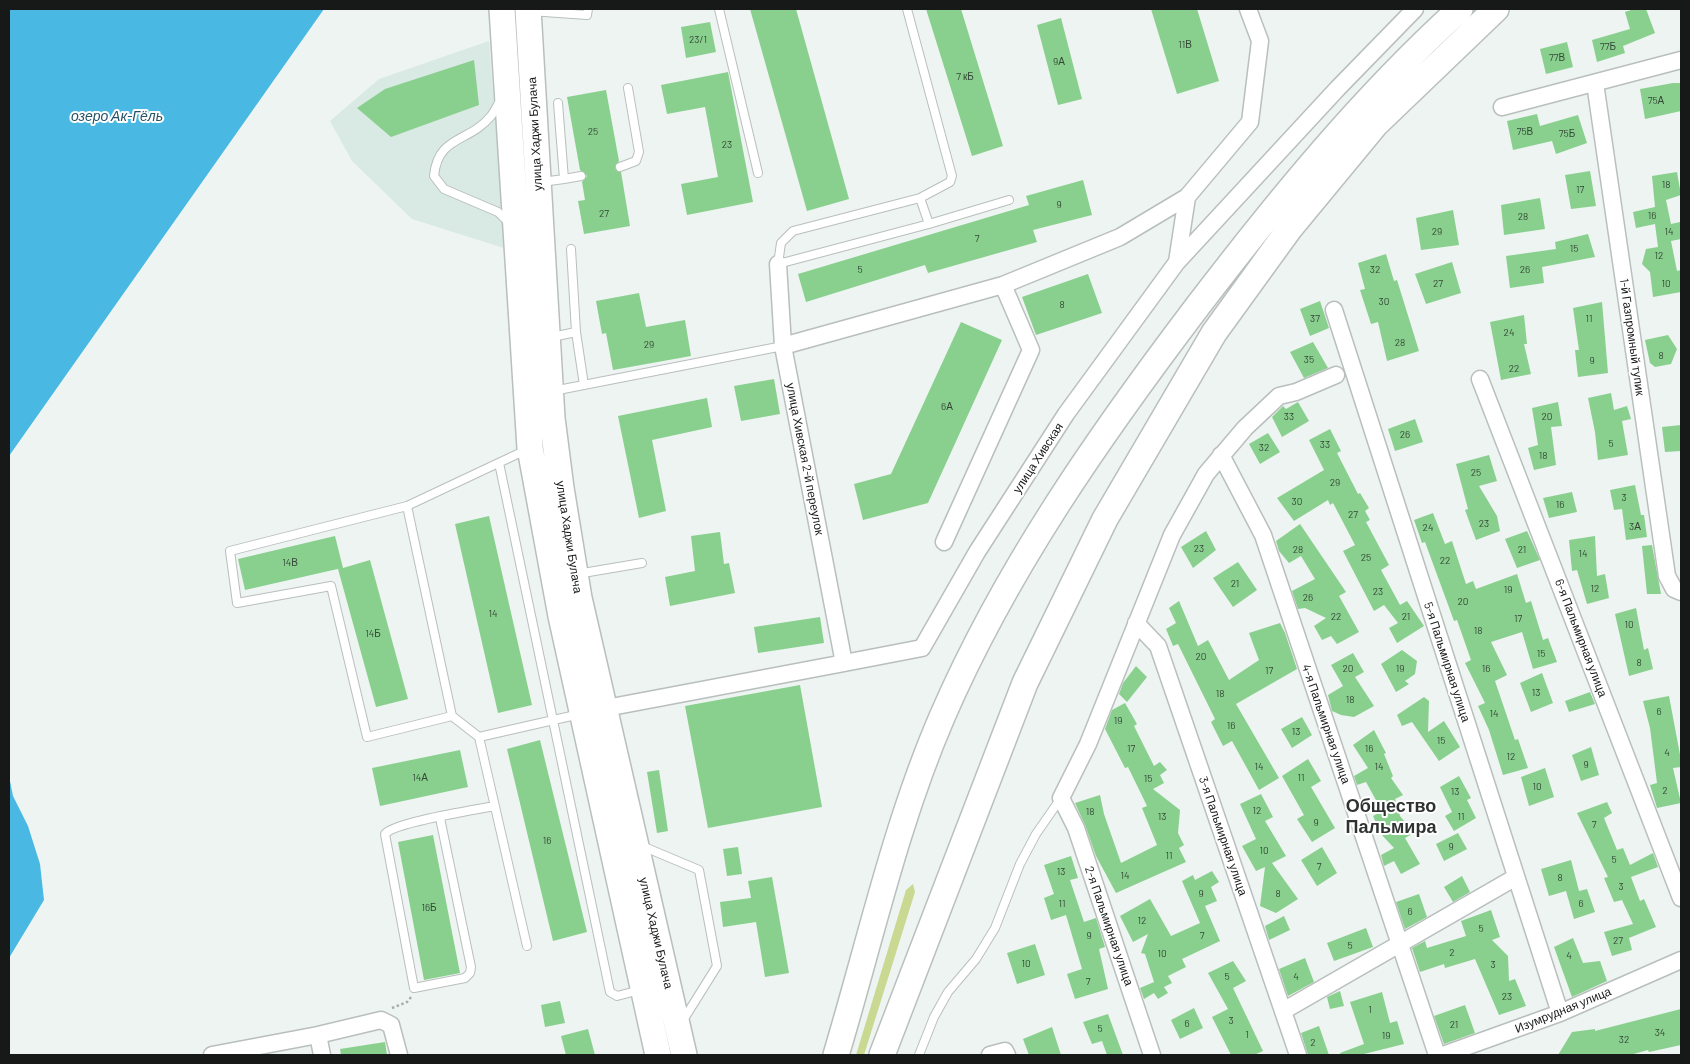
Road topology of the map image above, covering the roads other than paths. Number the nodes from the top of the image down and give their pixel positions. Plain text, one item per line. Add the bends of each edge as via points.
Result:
1 (502, 9) edge
2 (588, 9) edge
3 (719, 9) edge
4 (907, 9) edge
5 (1248, 9) edge
6 (1416, 9) edge
7 (1460, 9) edge
8 (1496, 9) edge
9 (528, 10) edge
10 (1681, 60) edge
11 (1595, 83) junction
12 (628, 88) dead end
13 (506, 91) junction
14 (558, 103) dead end
15 (1502, 107) dead end
16 (620, 167) dead end
17 (758, 173) dead end
18 (581, 176) dead end
19 (564, 179) junction
20 (537, 183) junction
21 (1187, 197) junction
22 (920, 198) junction
23 (1009, 200) dead end
24 (929, 224) junction
25 (516, 236) junction
26 (570, 249) dead end
27 (1177, 262) junction
28 (778, 264) junction
29 (1003, 285) junction
30 (1334, 310) dead end
31 (576, 332) junction
32 (547, 338) junction
33 (783, 346) junction
34 (1336, 375) dead end
35 (1480, 378) dead end
36 (584, 385) junction
37 (551, 391) junction
38 (530, 448) junction
39 (1221, 455) junction
40 (499, 462) junction
41 (408, 506) junction
42 (944, 542) dead end
43 (642, 563) dead end
44 (575, 574) junction
45 (1678, 591) edge
46 (1136, 623) junction
47 (842, 658) junction
48 (594, 711) junction
49 (452, 716) junction
50 (552, 721) junction
51 (479, 737) junction
52 (1061, 798) junction
53 (495, 806) junction
54 (440, 818) junction
55 (635, 844) junction
56 (1516, 877) junction
57 (1681, 898) edge
58 (1399, 943) junction
59 (527, 946) dead end
60 (1681, 960) edge
61 (644, 989) junction
62 (1283, 1011) junction
63 (1560, 1013) junction
64 (678, 1029) junction
65 (318, 1035) junction
66 (212, 1055) edge
67 (322, 1055) edge
68 (399, 1055) edge
69 (658, 1055) edge
70 (684, 1055) edge
71 (836, 1055) edge
72 (882, 1055) edge
73 (919, 1055) edge
74 (1152, 1055) edge
75 (1298, 1055) edge
76 (1437, 1055) edge
77 (1443, 1055) edge

1 - 13 main road, улица Хаджи Булача
2 - 9 lane via 586,15
3 - 17 lane
4 - 22 lane via 952,176 945,186
5 - 21 street via 1260,41 1250,122
6 - 27 street
7 - 71 main road via 1351,119 1268,214 1140,384 1037,534 971,653 918,777
8 - 72 main road via 1374,125 1290,228 1204,350 1105,519 1024,683
9 - 20 main road, улица Хаджи Булача
10 - 11 street
11 - 15 street
11 - 45 street, 1-й Газпромный тупик via 1667,576
12 - 16 lane via 639,152 636,161
13 - 25 main road, улица Хаджи Булача
13 - 25 lane via 491,116 445,147 435,162 434,176 444,189 498,212
14 - 19 lane
18 - 19 lane
19 - 20 lane
20 - 32 main road, улица Хаджи Булача
21 - 27 street, улица Хивская
21 - 29 street via 1120,237
22 - 24 lane
22 - 28 lane via 794,231 781,243
23 - 24 lane
24 - 28 lane
25 - 38 main road, улица Хаджи Булача
26 - 31 lane
27 - 47 street, улица Хивская via 1066,414 977,552 922,648
28 - 33 street, улица Хивская 2-й переулок
29 - 33 street
29 - 42 street via 1032,350
30 - 56 street, 5-я Пальмирная улица
31 - 32 lane
31 - 36 lane
32 - 37 main road, улица Хаджи Булача
33 - 36 lane
33 - 47 street, улица Хивская 2-й переулок
34 - 39 street via 1303,390 1279,396
35 - 57 street, 6-я Пальмирная улица
36 - 37 lane
37 - 44 main road, улица Хаджи Булача via 561,488
38 - 40 lane
38 - 48 main road, улица Хаджи Булача via 560,616
39 - 46 street via 1206,474 1172,536
39 - 58 street, 4-я Пальмирная улица via 1262,534
40 - 41 lane
40 - 50 lane
41 - 49 lane
41 - 49 lane via 230,551 237,603 331,586 367,737
43 - 44 lane
44 - 48 main road, улица Хаджи Булача
46 - 52 street via 1088,744
46 - 62 street, 3-я Пальмирная улица via 1158,646
47 - 48 street, улица Хивская
48 - 50 lane
48 - 55 main road, улица Хаджи Булача
48 - 61 main road, улица Хаджи Булача
49 - 51 lane
50 - 51 lane
50 - 61 lane via 610,992 617,996
51 - 53 lane
52 - 73 lane via 1020,864 995,928 976,959 948,992 934,1017
52 - 74 street, 2-я Пальмирная улица via 1076,828
53 - 54 lane
53 - 59 lane
54 - 54 lane via 472,967 465,978 414,988 385,834 392,828
55 - 64 main road, улица Хаджи Булача
55 - 64 lane via 699,870 717,966
56 - 58 street
56 - 63 street, 5-я Пальмирная улица
58 - 62 street
58 - 76 street, 4-я Пальмирная улица
60 - 63 street, Изумрудная улица
61 - 69 main road, улица Хаджи Булача
62 - 75 street, 3-я Пальмирная улица
63 - 77 street, Изумрудная улица
64 - 70 main road, улица Хаджи Булача
65 - 66 street
65 - 67 street
65 - 68 street via 385,1020 391,1025

